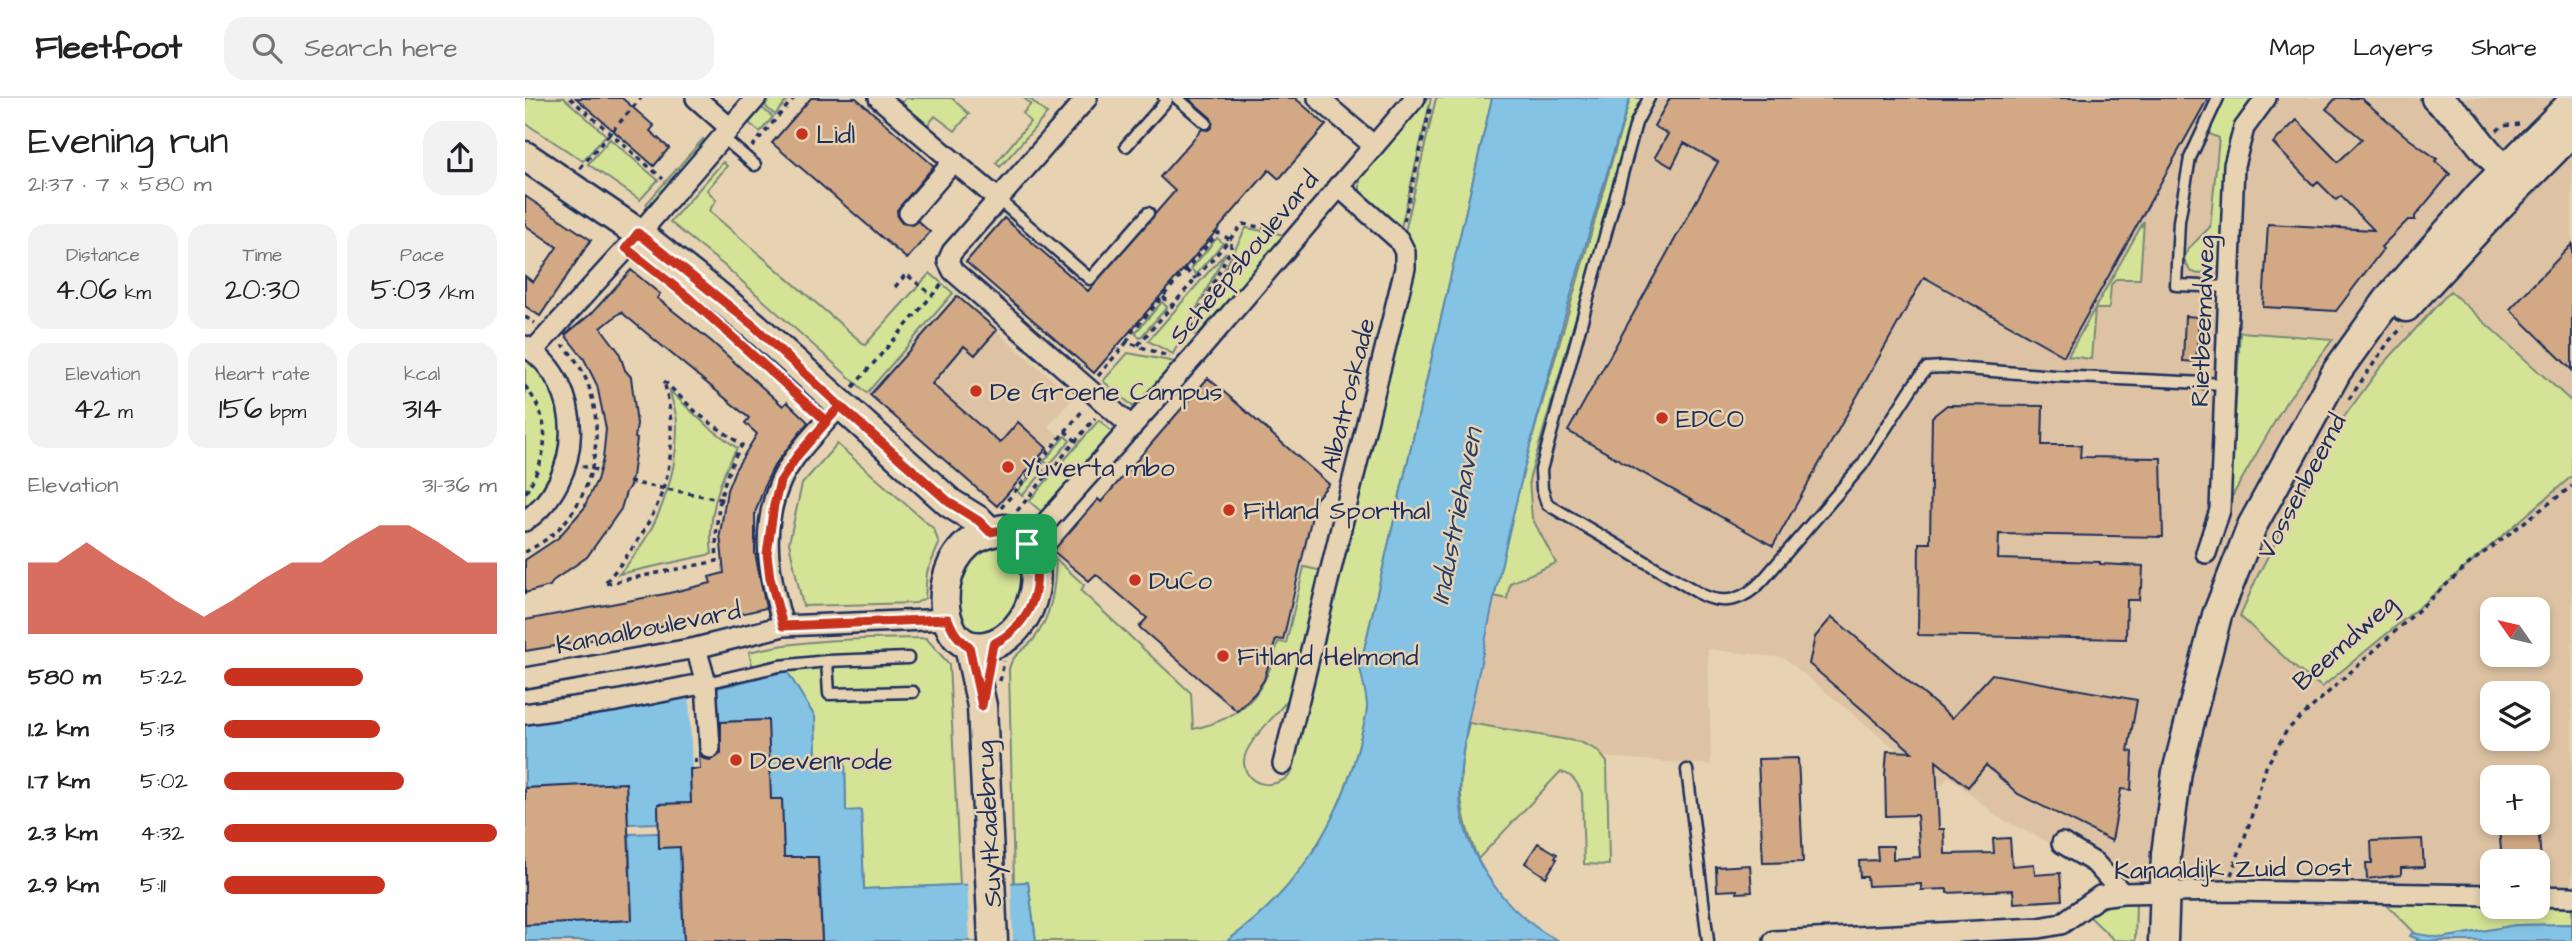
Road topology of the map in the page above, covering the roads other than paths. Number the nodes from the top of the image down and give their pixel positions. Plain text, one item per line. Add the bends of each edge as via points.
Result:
1 (696, 98) edge
2 (756, 98) edge
3 (879, 98) edge
4 (1087, 98) edge
5 (1164, 98) edge
6 (1177, 98) edge
7 (1318, 98) edge
8 (1415, 98) edge
9 (1649, 98) edge
10 (2218, 98) edge
11 (2266, 98) edge
12 (2436, 98) edge
13 (2572, 103) edge
14 (2464, 122) junction
15 (1206, 123) dead end
16 (726, 132) junction
17 (2572, 132) edge
18 (1373, 145) junction
19 (1126, 146) dead end
20 (525, 156) edge
21 (954, 161) junction
22 (755, 165) dead end
23 (2516, 169) junction
24 (1338, 186) junction
25 (999, 200) junction
26 (909, 213) dead end
27 (1148, 213) dead end
28 (638, 233) junction
29 (2230, 287) junction
30 (529, 348) edge
31 (2226, 384) junction
32 (845, 398) junction
33 (1132, 427) junction
34 (525, 521) edge
35 (991, 527) junction
36 (1027, 544) junction
37 (2207, 553) dead end
38 (948, 619) junction
39 (783, 626) junction
40 (981, 645) junction
41 (696, 648) junction
42 (908, 658) dead end
43 (827, 661) junction
44 (525, 678) edge
45 (706, 690) junction
46 (913, 692) dead end
47 (525, 714) edge
48 (710, 748) dead end
49 (1283, 764) dead end
50 (1687, 771) dead end
51 (2062, 843) dead end
52 (2164, 892) junction
53 (2122, 893) junction
54 (2480, 895) edge
55 (2550, 896) edge
56 (2572, 897) edge
57 (993, 941) edge
58 (1708, 941) edge
59 (1774, 941) edge
60 (2164, 941) edge

1 - 16 street
2 - 16 street
3 - 21 street
4 - 25 street
5 - 19 lane via 1167,100
6 - 15 lane
7 - 18 street
8 - 18 street, Scheepsboulevard
9 - 31 lane via 1636,123 1544,457 1542,489 1547,504 1702,595 1728,601 1757,587 1862,465 1927,368
10 - 29 lane via 2190,158 2179,221 2176,285
11 - 29 street, Rietbeemdweg via 2250,117 2234,164
12 - 14 street
13 - 23 street, Vossenbeemd
14 - 23 street via 2482,148
14 - 23 street via 2493,136
16 - 22 lane
16 - 28 street
17 - 23 street, Vossenbeemd
18 - 24 street, Scheepsboulevard
20 - 28 street
21 - 25 street
21 - 26 street
23 - 52 street, Vossenbeemd via 2391,296 2337,371 2332,405 2252,526 2217,615 2177,772
24 - 33 street, Scheepsboulevard
24 - 49 street, Albatroskade via 1399,240 1405,268
25 - 27 lane via 1090,279
25 - 33 street via 952,252 953,271
28 - 30 street
28 - 32 street
29 - 31 street, Rietbeemdweg
30 - 34 street via 555,377 568,408 571,438 559,484
31 - 37 street, Rietbeemdweg via 2220,510
32 - 35 street via 950,503
32 - 39 street via 780,482 767,554
33 - 36 street, Scheepsboulevard
35 - 36 street via 1017,533
35 - 38 street via 954,563 946,584
36 - 40 street via 1035,566 1030,607 1016,629
38 - 39 street, Kanaalboulevard
38 - 40 street via 961,641
39 - 41 street, Kanaalboulevard
40 - 57 street, Suytkadebrug
41 - 44 street, Kanaalboulevard
41 - 45 street
42 - 43 lane
43 - 45 lane via 779,666
43 - 46 lane via 829,694
45 - 47 street
45 - 48 street
50 - 58 lane
51 - 53 street via 2095,863
52 - 53 street, Kanaaldijk Zuid Oost
52 - 54 street, Kanaaldijk Zuid Oost
52 - 60 street, Vossenbeemd
53 - 59 street, Kanaaldijk Zuid Oost via 2100,897 2061,924 2039,928
55 - 56 street

